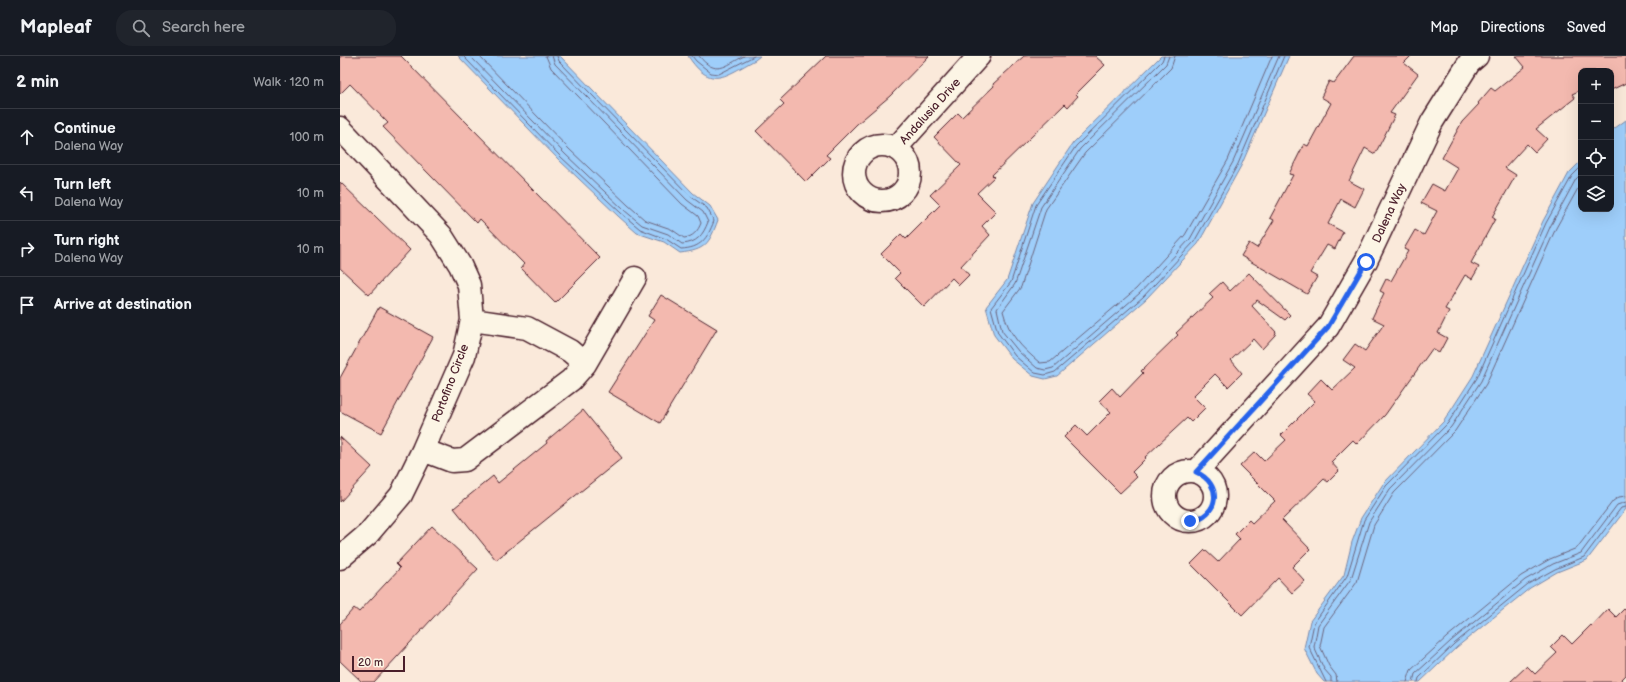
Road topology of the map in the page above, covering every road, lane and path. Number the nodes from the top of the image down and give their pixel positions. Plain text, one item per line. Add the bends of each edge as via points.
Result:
1 (979, 56) edge
2 (1476, 56) edge
3 (340, 128) edge
4 (896, 148) dead end
5 (635, 278) dead end
6 (472, 320) junction
7 (585, 364) junction
8 (423, 450) junction
9 (1196, 472) dead end
10 (340, 558) edge

1 - 4 street, Andalusia Drive
2 - 9 street, Dalena Way via 1432,122 1366,262 1328,327
3 - 6 street, Portofino Circle via 441,235 460,265 468,285
5 - 7 street
6 - 7 street via 527,328 570,351
6 - 8 street, Portofino Circle via 464,356
7 - 8 street via 571,380 465,460 452,461
8 - 10 street, Portofino Circle via 401,495 368,534

